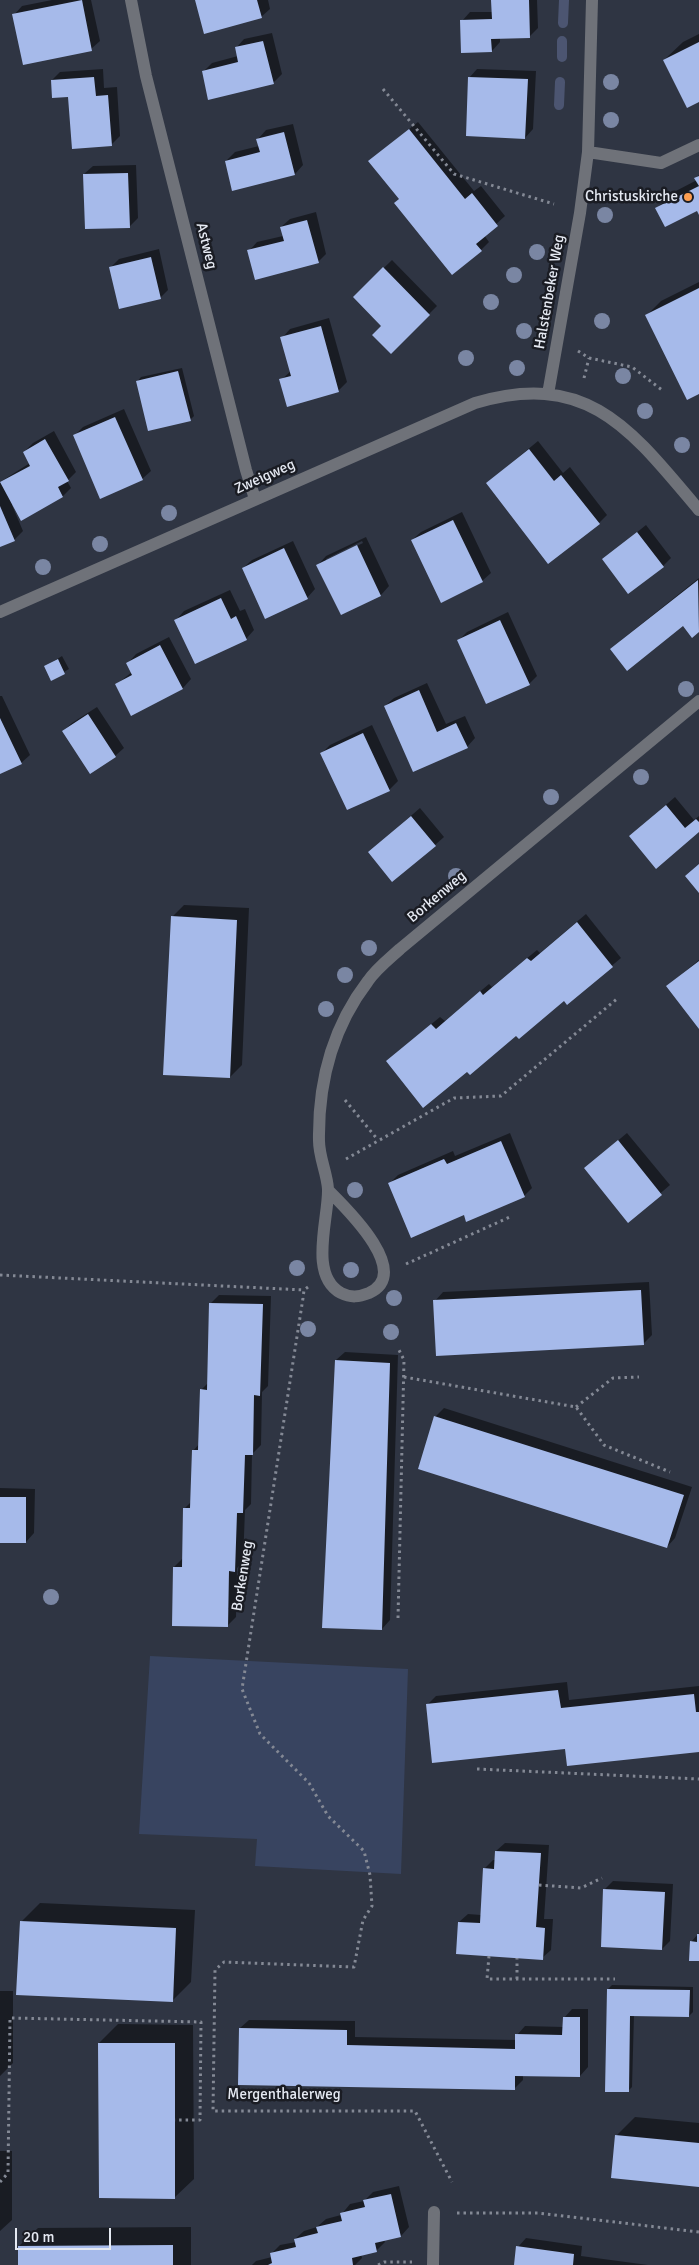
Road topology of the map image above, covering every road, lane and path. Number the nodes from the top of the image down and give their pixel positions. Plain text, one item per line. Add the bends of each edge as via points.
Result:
1 (131, 0) edge
2 (592, 0) edge
3 (383, 89) dead end
4 (699, 145) edge
5 (588, 152) junction
6 (554, 204) dead end
7 (577, 350) dead end
8 (589, 358) junction
9 (583, 382) dead end
10 (662, 390) dead end
11 (548, 394) junction
12 (255, 499) junction
13 (699, 510) edge
14 (0, 612) edge
15 (699, 700) edge
16 (618, 998) dead end
17 (339, 1094) dead end
18 (378, 1140) junction
19 (341, 1162) dead end
20 (328, 1190) junction
21 (512, 1216) dead end
22 (403, 1266) dead end
23 (0, 1275) edge
24 (326, 1277) junction
25 (304, 1290) junction
26 (398, 1348) dead end
27 (404, 1377) junction
28 (639, 1377) dead end
29 (576, 1407) junction
30 (670, 1472) dead end
31 (398, 1618) dead end
32 (477, 1769) dead end
33 (699, 1779) edge
34 (602, 1878) dead end
35 (539, 1885) dead end
36 (489, 1956) dead end
37 (517, 1958) dead end
38 (215, 1970) joint
39 (516, 1979) junction
40 (615, 1979) dead end
41 (176, 2120) dead end
42 (0, 2182) edge
43 (452, 2182) dead end
44 (434, 2212) joint
45 (699, 2232) edge
46 (434, 2264) edge
47 (378, 2265) edge

1 - 12 street, Astweg via 146,76
2 - 5 street, Halstenbeker Weg
3 - 6 path via 454,174
4 - 5 street via 661,163
5 - 11 street, Halstenbeker Weg
7 - 8 path
8 - 9 path
8 - 10 path via 632,367
11 - 12 street, Zweigweg via 520,393 475,403
11 - 13 street via 577,400 634,435
12 - 14 street, Zweigweg
15 - 20 street, Borkenweg via 400,949 368,980 344,1017 329,1056 321,1091 319,1143
16 - 18 path via 501,1096 454,1098
17 - 18 path
18 - 19 path
20 - 24 street, Borkenweg via 323,1232
20 - 24 street via 353,1215 380,1252 384,1266 382,1280 374,1291 361,1296 348,1297 334,1289
21 - 22 path
23 - 25 path
24 - 25 path
25 - 38 path, Borkenweg via 242,1689 260,1734 309,1783 328,1816 364,1851 372,1906 363,1920 354,1968 224,1962
26 - 27 path via 404,1360
27 - 29 path
27 - 31 path
28 - 29 path via 612,1378
29 - 30 path via 604,1445
32 - 33 path
34 - 35 path via 581,1888
36 - 39 path via 487,1979
37 - 39 path
38 - 43 path, Mergenthalerweg via 213,2111 415,2111
39 - 40 path
41 - 42 path via 200,2120 201,2022 10,2018 8,2173
44 - 45 path via 538,2213
44 - 46 street
46 - 47 path via 384,2262

